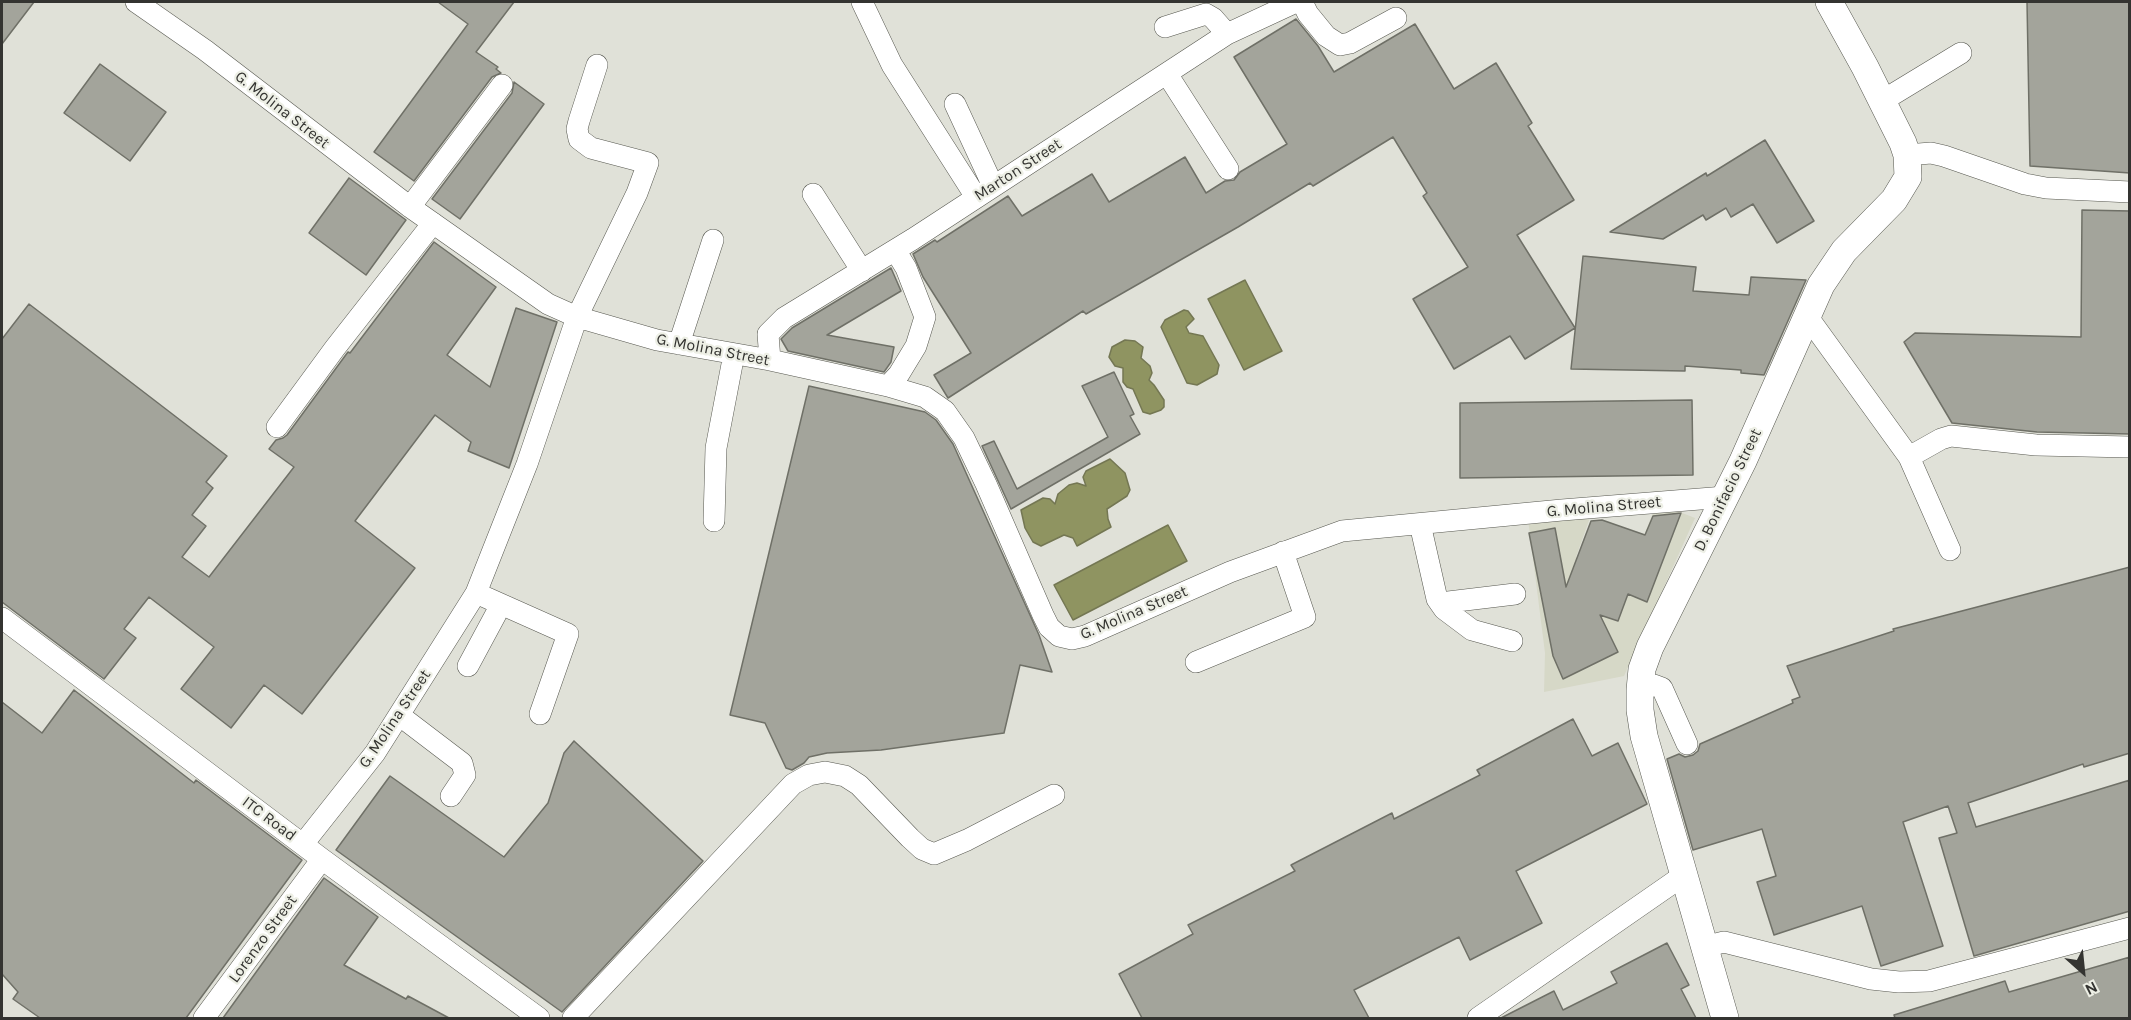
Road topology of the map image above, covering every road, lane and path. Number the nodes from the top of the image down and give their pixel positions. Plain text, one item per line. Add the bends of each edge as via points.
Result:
1 (136, 2) edge
2 (862, 2) edge
3 (1296, 2) edge
4 (1302, 2) edge
5 (1829, 2) edge
6 (1396, 18) dead end
7 (1165, 27) dead end
8 (1227, 34) junction
9 (1961, 53) dead end
10 (597, 65) dead end
11 (1167, 74) junction
12 (502, 85) dead end
13 (1882, 101) junction
14 (955, 104) dead end
15 (1907, 154) junction
16 (1227, 169) dead end
17 (985, 191) junction
18 (2130, 192) edge
19 (813, 194) dead end
20 (410, 207) junction
21 (433, 223) junction
22 (713, 240) dead end
23 (895, 250) junction
24 (861, 271) junction
25 (1807, 316) junction
26 (577, 317) junction
27 (680, 344) junction
28 (734, 354) junction
29 (770, 360) junction
30 (888, 386) junction
31 (277, 427) dead end
32 (2130, 447) edge
33 (1909, 456) junction
34 (1725, 497) junction
35 (714, 521) dead end
36 (1420, 524) junction
37 (1950, 550) dead end
38 (1283, 552) junction
39 (1515, 594) dead end
40 (472, 598) junction
41 (1440, 603) junction
42 (496, 614) junction
43 (2, 618) edge
44 (518, 622) dead end
45 (1512, 641) dead end
46 (1196, 662) dead end
47 (468, 666) dead end
48 (1640, 690) junction
49 (540, 714) dead end
50 (399, 715) junction
51 (1687, 744) dead end
52 (1054, 795) dead end
53 (451, 796) dead end
54 (303, 844) junction
55 (322, 859) junction
56 (1684, 875) junction
57 (2130, 928) edge
58 (1704, 947) junction
59 (204, 1018) edge
60 (539, 1018) edge
61 (573, 1018) edge
62 (1478, 1018) edge
63 (1725, 1018) edge

1 - 20 street, G. Molina Street
2 - 17 street via 892,65
3 - 8 street, Marton Street
4 - 6 street via 1326,36 1340,45
5 - 13 main road, D. Bonifacio Street
7 - 8 street via 1206,14
8 - 11 street, Marton Street
9 - 13 street
10 - 26 street via 577,129 579,138 591,147 648,163
11 - 16 street
11 - 17 street, Marton Street
12 - 20 street
13 - 15 main road, D. Bonifacio Street
14 - 17 street
15 - 18 street via 1944,156 2046,188
15 - 25 main road, D. Bonifacio Street via 1908,177 1902,189 1834,264
17 - 23 street, Marton Street
19 - 24 street
20 - 21 street, G. Molina Street
21 - 26 street, G. Molina Street via 548,304
21 - 31 street
22 - 27 street
23 - 24 street, Marton Street
23 - 30 street via 925,317 916,346
24 - 29 street, Marton Street via 774,326 768,334
25 - 33 street
25 - 34 main road, D. Bonifacio Street
26 - 27 street, G. Molina Street
26 - 40 street, G. Molina Street via 527,464
27 - 28 street, G. Molina Street
28 - 29 street, G. Molina Street
28 - 35 street via 716,448
29 - 30 street, G. Molina Street
30 - 38 street, G. Molina Street via 925,397 945,411 964,438 1043,615 1059,636 1085,636 1250,559
32 - 33 street via 2036,446 1951,436
33 - 37 street
34 - 36 street, G. Molina Street
34 - 48 main road, D. Bonifacio Street via 1650,647
36 - 38 street, G. Molina Street via 1342,531
36 - 41 street
38 - 46 street via 1305,617
39 - 41 street
40 - 42 street
40 - 49 street via 568,634
40 - 50 street, G. Molina Street
41 - 45 street via 1472,630
42 - 44 street
42 - 47 street
43 - 54 street, ITC Road
48 - 51 street via 1654,685 1662,688
48 - 56 main road, D. Bonifacio Street via 1644,736
50 - 53 street via 462,763 465,775
50 - 54 street, G. Molina Street via 375,753
52 - 61 street via 934,854 922,849 859,785 845,776 825,772 809,775 793,784
54 - 55 street, ITC Road
55 - 59 street, Lorenzo Street
55 - 60 street, ITC Road
56 - 58 main road, D. Bonifacio Street
56 - 62 street
57 - 58 street via 1929,981 1871,980 1724,942
58 - 63 main road, D. Bonifacio Street

